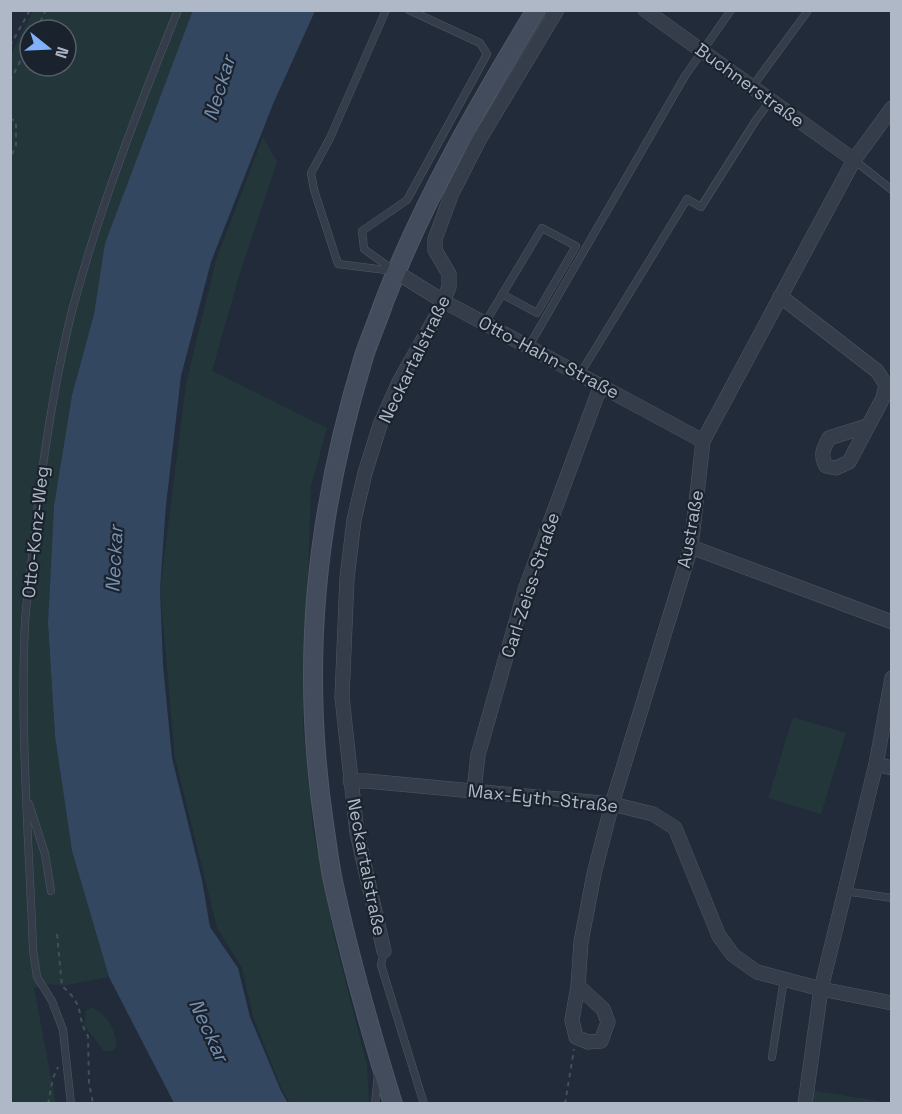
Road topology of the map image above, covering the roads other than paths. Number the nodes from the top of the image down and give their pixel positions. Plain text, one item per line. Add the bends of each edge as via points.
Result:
1 (178, 10) edge
2 (386, 10) edge
3 (409, 10) edge
4 (536, 10) edge
5 (557, 10) edge
6 (645, 10) edge
7 (731, 10) edge
8 (805, 10) edge
9 (702, 51) junction
10 (752, 87) junction
11 (771, 100) junction
12 (891, 108) edge
13 (886, 128) edge
14 (854, 160) junction
15 (891, 190) edge
16 (396, 272) junction
17 (502, 294) junction
18 (780, 296) junction
19 (443, 300) junction
20 (485, 323) junction
21 (529, 346) junction
22 (580, 374) junction
23 (601, 385) junction
24 (867, 426) dead end
25 (703, 441) junction
26 (691, 547) junction
27 (891, 622) edge
28 (891, 678) edge
29 (876, 764) junction
30 (891, 768) edge
31 (350, 782) junction
32 (474, 790) junction
33 (26, 794) junction
34 (612, 804) junction
35 (51, 891) dead end
36 (844, 891) junction
37 (891, 898) edge
38 (384, 951) joint
39 (784, 979) junction
40 (578, 986) junction
41 (821, 989) junction
42 (891, 1002) edge
43 (772, 1057) dead end
44 (379, 1059) junction
45 (72, 1104) edge
46 (375, 1104) edge
47 (393, 1104) edge
48 (424, 1104) edge
49 (805, 1104) edge

1 - 33 lane, Otto-Konz-Weg via 142,98 94,238 55,387 41,469 25,620
2 - 16 lane via 311,173 338,264
3 - 16 lane via 480,43 486,54 407,200 362,231 364,249
4 - 16 main road, Neckartalstraße via 461,138
5 - 19 street, Neckartalstraße via 452,193 435,239 435,249 450,280
6 - 9 street, Buchnerstraße
7 - 9 lane
8 - 10 lane
9 - 10 street, Buchnerstraße
9 - 21 lane
10 - 11 street, Buchnerstraße
11 - 14 street, Buchnerstraße
11 - 22 lane via 701,207 687,199
12 - 13 street, Austraße
13 - 14 street, Austraße
14 - 15 lane
14 - 18 street, Austraße
16 - 19 street, Otto-Hahn-Straße
16 - 44 main road, Neckartalstraße via 364,354 345,424 328,499 313,628 314,738 332,878
17 - 17 lane via 542,228 576,246 537,313
17 - 20 lane
18 - 24 street via 877,371 886,385 884,398
18 - 25 street, Austraße
19 - 20 street, Otto-Hahn-Straße
19 - 31 street, Neckartalstraße via 380,425 354,520 347,578 342,697
20 - 21 street, Otto-Hahn-Straße
21 - 22 street, Otto-Hahn-Straße
22 - 23 street, Otto-Hahn-Straße
23 - 25 street, Otto-Hahn-Straße
23 - 32 street, Carl-Zeiss-Straße via 526,587 478,755
25 - 26 street, Austraße
26 - 27 street
26 - 34 street, Austraße
28 - 29 street
29 - 30 street
29 - 36 street
31 - 32 street, Max-Eyth-Straße
31 - 38 street, Neckartalstraße via 357,833
32 - 34 street, Max-Eyth-Straße
33 - 35 lane via 45,854
33 - 45 lane, Otto-Konz-Weg via 34,959 37,977 58,1014
34 - 39 street, Max-Eyth-Straße via 653,814 675,828 719,936 733,955 757,972
34 - 40 street, Austraße via 581,942
36 - 37 lane
36 - 41 street
38 - 48 lane via 381,965
39 - 41 street, Max-Eyth-Straße
39 - 43 lane
40 - 40 street, Austraße via 572,1020 576,1037 588,1042 601,1041 608,1022 603,1009
41 - 42 street, Max-Eyth-Straße
41 - 49 street
44 - 46 lane
44 - 47 main road, Neckartalstraße

